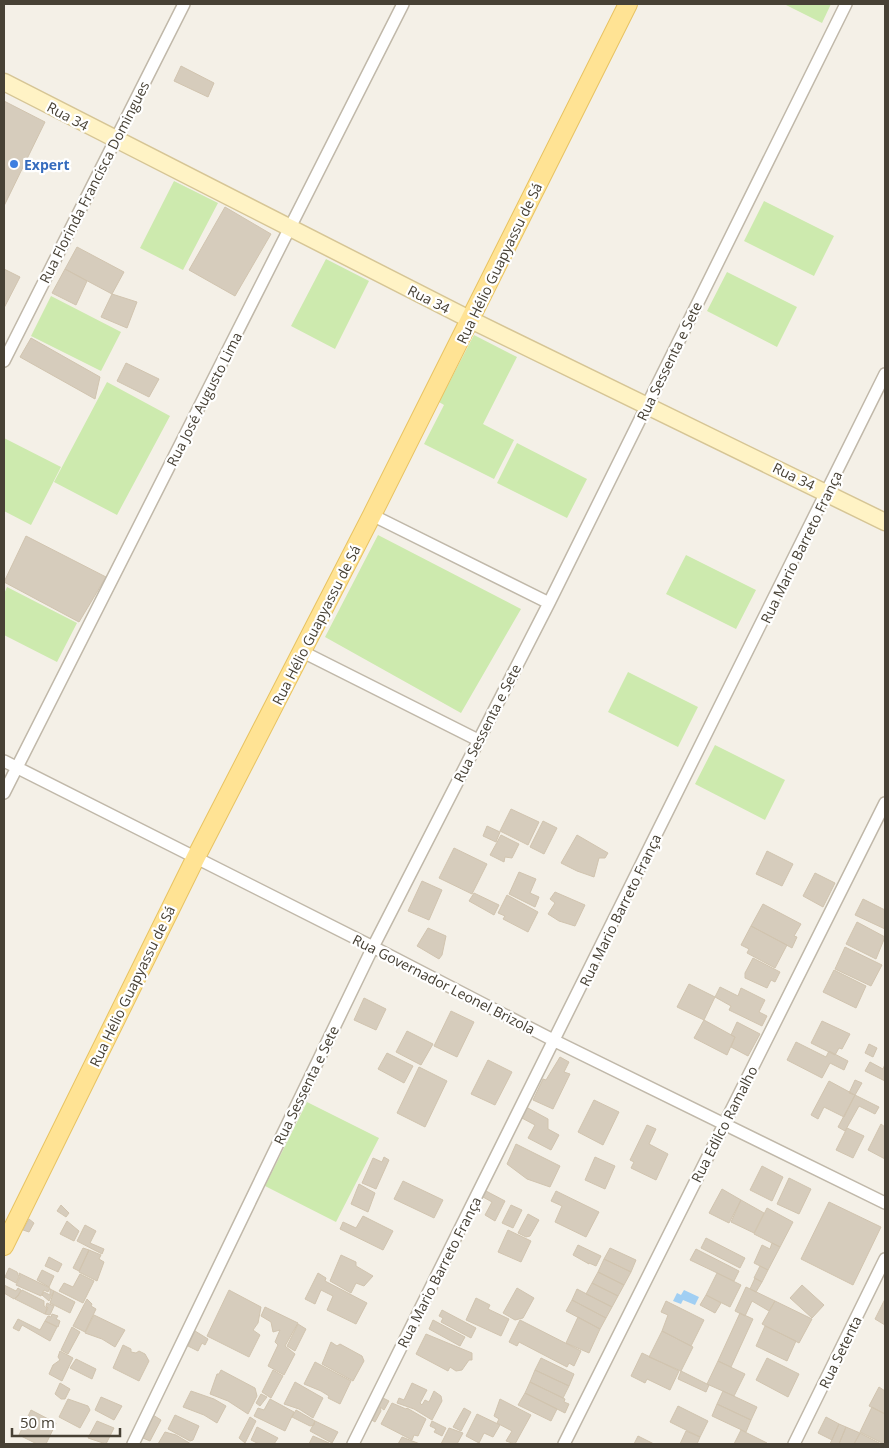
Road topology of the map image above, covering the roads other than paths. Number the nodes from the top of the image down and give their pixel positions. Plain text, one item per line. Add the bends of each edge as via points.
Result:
1 (184, 4) edge
2 (403, 4) edge
3 (628, 4) edge
4 (846, 4) edge
5 (4, 82) edge
6 (116, 141) junction
7 (291, 229) junction
8 (470, 320) junction
9 (4, 361) edge
10 (885, 374) edge
11 (647, 405) junction
12 (828, 492) junction
13 (372, 515) junction
14 (885, 522) edge
15 (548, 603) junction
16 (303, 652) junction
17 (478, 740) junction
18 (4, 761) edge
19 (16, 767) junction
20 (4, 793) edge
21 (885, 803) edge
22 (196, 857) junction
23 (373, 947) junction
24 (555, 1041) junction
25 (724, 1123) junction
26 (885, 1203) edge
27 (4, 1246) edge
28 (885, 1259) edge
29 (133, 1444) edge
30 (353, 1444) edge
31 (564, 1444) edge
32 (794, 1444) edge

1 - 6 street, Rua Florinda Francisca Domingues
2 - 7 street, Rua José Augusto Lima
3 - 8 main road, Rua Hélio Guapyassu de Sá
4 - 11 street, Rua Sessenta e Sete
5 - 6 street, Rua 34
6 - 7 street, Rua 34
6 - 9 street, Rua Florinda Francisca Domingues
7 - 8 street, Rua 34
7 - 19 street, Rua José Augusto Lima
8 - 11 street, Rua 34
8 - 13 main road, Rua Hélio Guapyassu de Sá
10 - 12 street, Rua Mario Barreto França
11 - 12 street, Rua 34
11 - 15 street, Rua Sessenta e Sete
12 - 14 street, Rua 34
12 - 24 street, Rua Mario Barreto França
13 - 15 street
13 - 16 main road, Rua Hélio Guapyassu de Sá
15 - 17 street, Rua Sessenta e Sete
16 - 17 street
16 - 22 main road, Rua Hélio Guapyassu de Sá
17 - 23 street, Rua Sessenta e Sete
18 - 19 street, Rua Governador Leonel Brizola
19 - 20 street, Rua José Augusto Lima
19 - 22 street, Rua Governador Leonel Brizola
21 - 25 street, Rua Edilco Ramalho
22 - 23 street, Rua Governador Leonel Brizola
22 - 27 main road, Rua Hélio Guapyassu de Sá
23 - 24 street, Rua Governador Leonel Brizola
23 - 29 street, Rua Sessenta e Sete
24 - 25 street, Rua Governador Leonel Brizola
24 - 30 street, Rua Mario Barreto França
25 - 26 street, Rua Governador Leonel Brizola
25 - 31 street, Rua Edilco Ramalho
28 - 32 street, Rua Setenta

